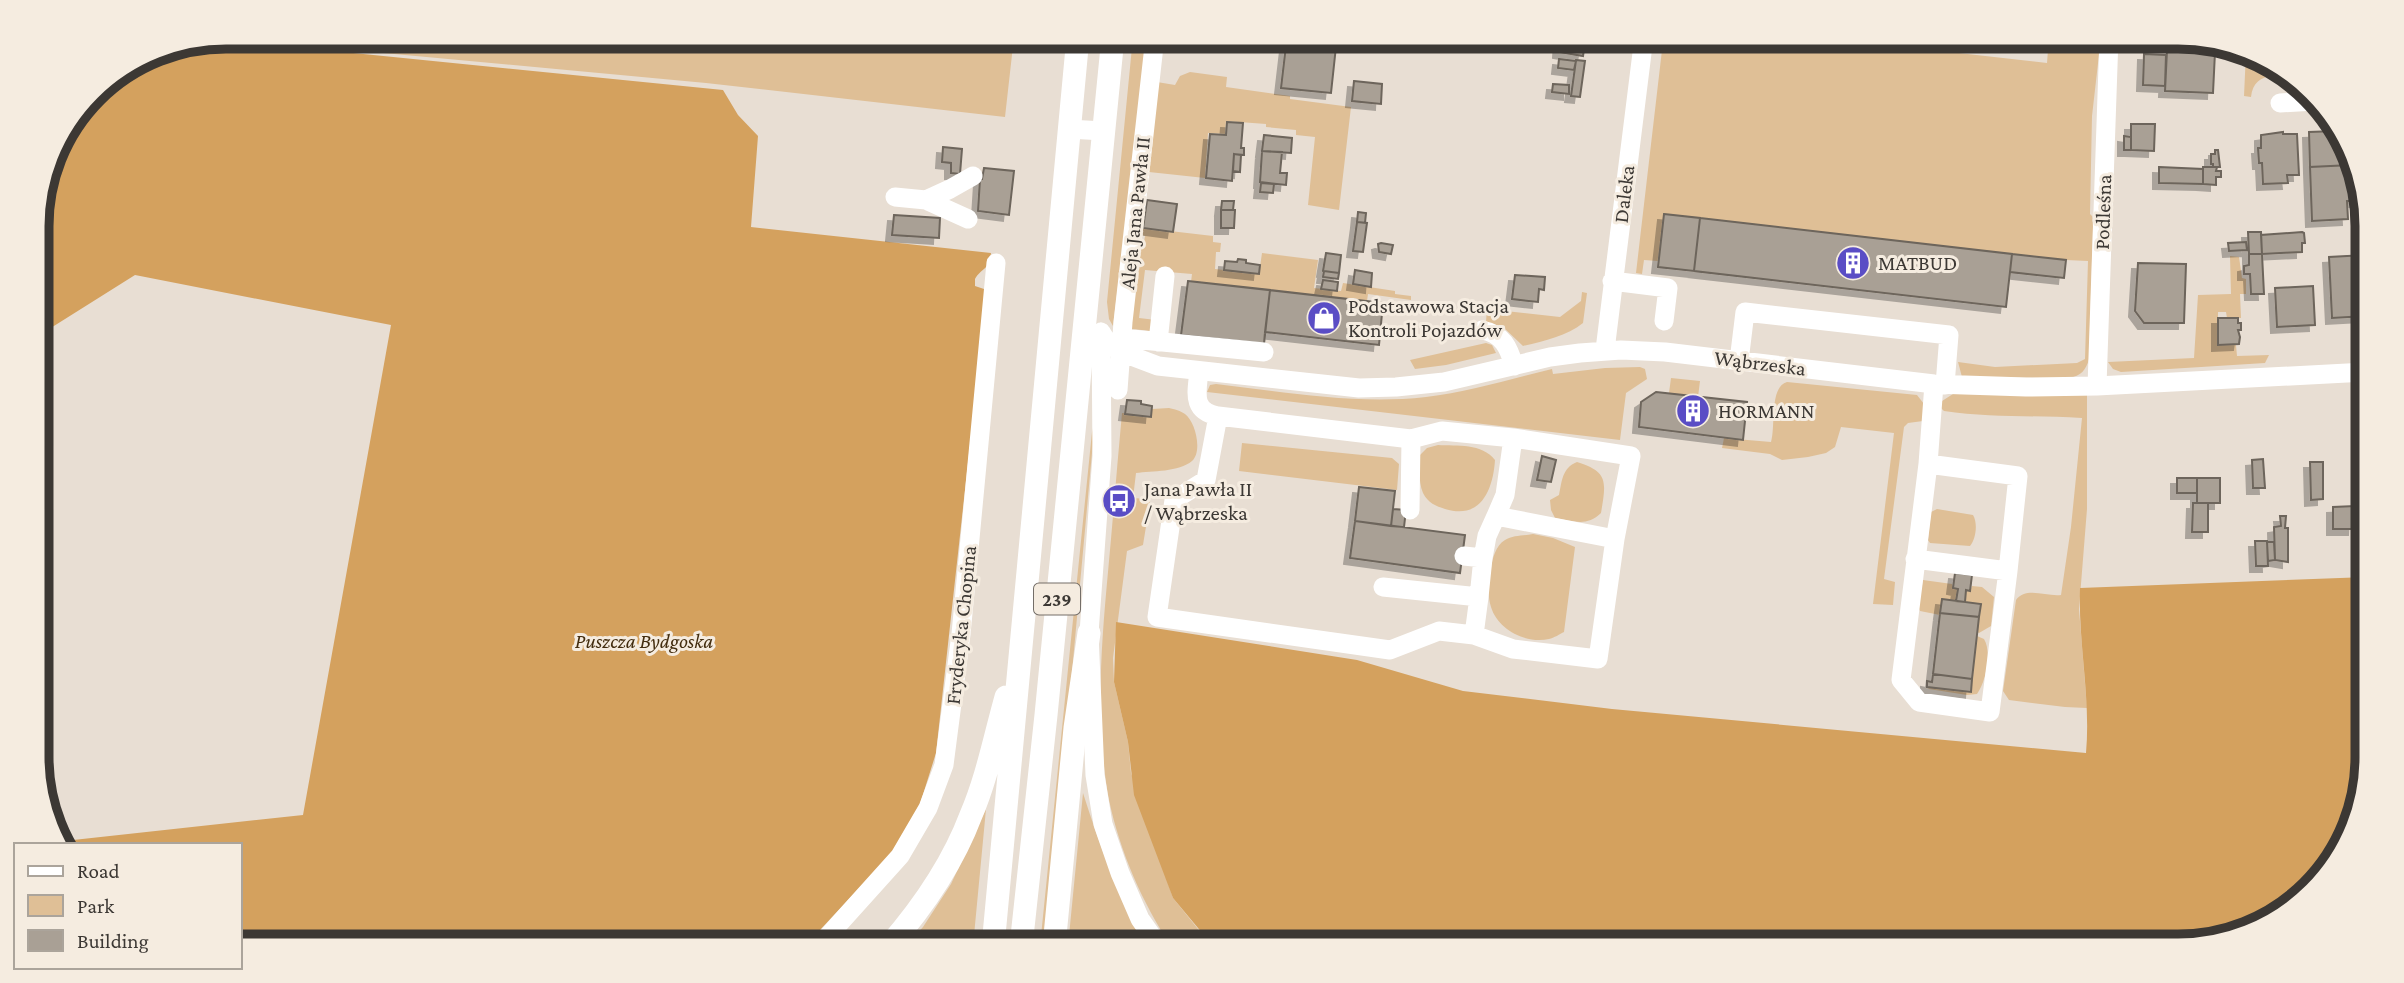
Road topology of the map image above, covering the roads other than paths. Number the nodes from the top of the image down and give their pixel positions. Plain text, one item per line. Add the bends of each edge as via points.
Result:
1 (1076, 49) edge
2 (1112, 49) edge
3 (1153, 49) edge
4 (1642, 49) edge
5 (2109, 49) edge
6 (2304, 102) edge
7 (2280, 103) dead end
8 (1068, 129) junction
9 (1103, 137) junction
10 (972, 176) dead end
11 (895, 197) dead end
12 (926, 200) junction
13 (968, 219) dead end
14 (1092, 252) junction
15 (996, 263) dead end
16 (1165, 276) dead end
17 (1612, 281) junction
18 (1664, 321) dead end
19 (1482, 330) dead end
20 (1115, 341) junction
21 (1158, 342) junction
22 (1605, 350) junction
23 (1264, 352) dead end
24 (1739, 361) junction
25 (1158, 366) junction
26 (1514, 366) junction
27 (1199, 370) junction
28 (2355, 373) edge
29 (1939, 384) junction
30 (2097, 386) junction
31 (1118, 390) junction
32 (1103, 409) junction
33 (1218, 416) junction
34 (1513, 438) junction
35 (1411, 439) junction
36 (1928, 464) junction
37 (1409, 510) dead end
38 (1496, 516) junction
39 (1615, 539) junction
40 (1915, 559) junction
41 (2008, 570) junction
42 (1383, 587) dead end
43 (1479, 597) junction
44 (1089, 633) junction
45 (1474, 635) junction
46 (1022, 636) junction
47 (830, 934) edge
48 (897, 934) edge
49 (994, 934) edge
50 (1021, 934) edge
51 (1055, 934) edge
52 (1150, 934) edge

1 - 8 main road, 239
2 - 9 main road, Aleja Jana Pawła II / 239
3 - 20 street, Aleja Jana Pawła II
4 - 17 street, Daleka
5 - 30 street, Podleśna
6 - 7 street
8 - 9 street
8 - 46 main road, 239
9 - 14 main road, 239
10 - 12 street
11 - 12 street
12 - 13 street
14 - 20 main road
14 - 50 main road, 239
15 - 47 street, Fryderyka Chopina via 960,645 944,765 928,808 900,856
16 - 21 street
17 - 18 street via 1668,288
17 - 22 street, Daleka
19 - 26 street via 1505,343
20 - 21 street
20 - 25 street, Wąbrzeska
20 - 31 street, Aleja Jana Pawła II
20 - 32 street
21 - 23 street
22 - 24 street, Wąbrzeska
22 - 26 street, Wąbrzeska
24 - 29 street, Wąbrzeska
24 - 29 street via 1745,312 1950,335
25 - 27 street, Wąbrzeska
25 - 31 street via 1135,373
26 - 27 street, Wąbrzeska via 1444,382 1373,388
27 - 33 street via 1201,409
28 - 30 street, Wąbrzeska
29 - 30 street, Wąbrzeska
29 - 36 street
31 - 32 street
32 - 44 street
33 - 35 street
33 - 45 street via 1206,480 1174,500 1157,617 1390,650 1438,631
34 - 35 street via 1442,431
34 - 38 street via 1505,495
34 - 39 street via 1630,456
35 - 37 street
36 - 40 street
36 - 41 street via 2018,476
38 - 39 street
38 - 43 street via 1474,557
39 - 45 street via 1598,659 1513,649
40 - 41 street
40 - 41 street via 1901,680 1919,702 1990,712
42 - 43 street
43 - 45 street
44 - 51 main road
44 - 52 street via 1095,775 1103,824
46 - 48 main road via 972,815 944,870
46 - 49 main road, 239

